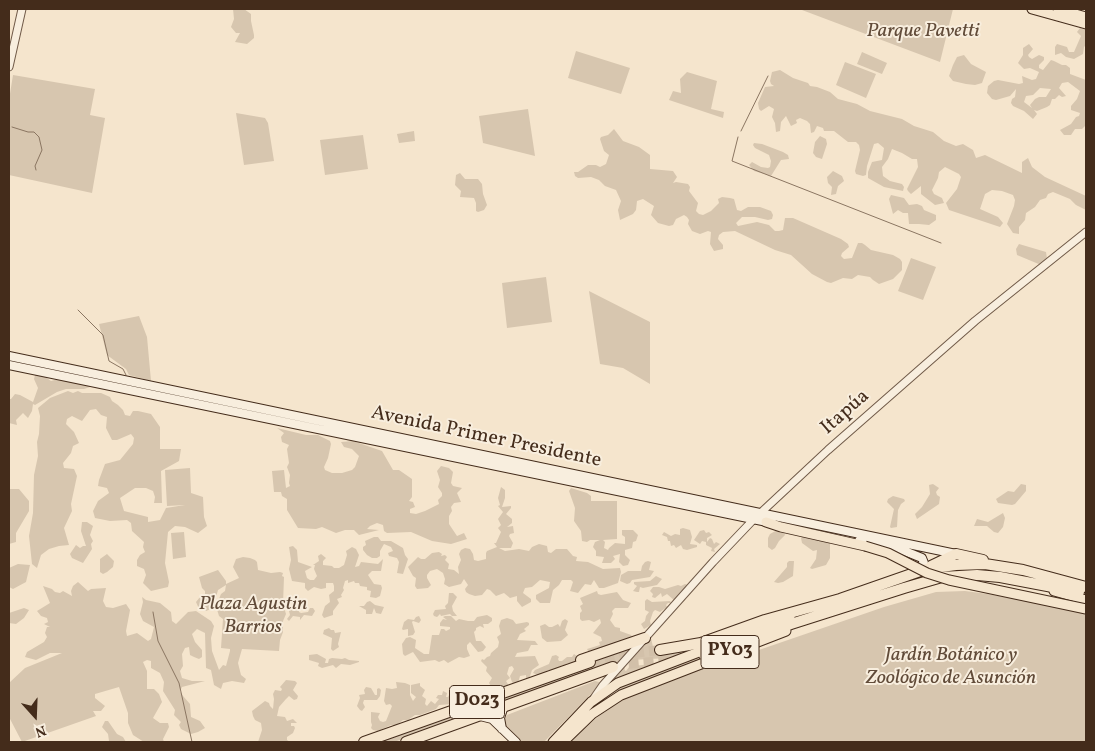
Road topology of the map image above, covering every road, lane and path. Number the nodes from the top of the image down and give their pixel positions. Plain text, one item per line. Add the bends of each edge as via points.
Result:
1 (22, 9) edge
2 (1032, 9) edge
3 (1058, 9) edge
4 (1086, 17) edge
5 (1086, 24) edge
6 (9, 67) edge
7 (1086, 232) edge
8 (9, 356) edge
9 (9, 365) edge
10 (456, 449) junction
11 (454, 458) junction
12 (760, 513) junction
13 (753, 520) junction
14 (766, 522) junction
15 (956, 554) junction
16 (926, 569) junction
17 (913, 573) junction
18 (1012, 574) junction
19 (1086, 588) edge
20 (840, 599) junction
21 (1086, 600) edge
22 (856, 604) junction
23 (1086, 609) edge
24 (645, 638) junction
25 (660, 650) tunnel mouth
26 (704, 655) dead end
27 (590, 662) tunnel mouth
28 (613, 667) tunnel mouth
29 (591, 702) junction
30 (504, 706) junction
31 (462, 708) junction
32 (480, 716) junction
33 (502, 729) junction
34 (364, 742) edge
35 (406, 742) edge
36 (516, 742) edge
37 (553, 742) edge
38 (563, 742) edge

1 - 6 street
2 - 5 main road
3 - 4 main road
7 - 12 street, Itapúa via 970,325
8 - 10 main road, Avenida Primer Presidente
9 - 11 main road, Avenida Primer Presidente
10 - 11 main road
10 - 12 main road, Avenida Primer Presidente
11 - 13 main road, Avenida Primer Presidente
12 - 13 street, Itapúa
12 - 15 main road, Avenida Primer Presidente
13 - 14 main road, Avenida Primer Presidente
13 - 24 street, Itapúa
14 - 17 main road, Avenida Primer Presidente via 910,553 924,561
14 - 23 main road, bridge via 876,549 927,573 966,585
15 - 16 highway
15 - 18 highway
16 - 17 highway, PY03
16 - 18 highway, PY03 via 985,564
17 - 20 highway, PY03
18 - 19 highway, PY03 via 1032,573
18 - 19 highway via 1070,590
18 - 21 main road, PY03
18 - 22 highway, PY03 via 942,577
20 - 25 highway via 691,646
20 - 29 main road, PY03 via 628,678
22 - 26 highway
22 - 38 main road, PY03 via 631,690 592,714
24 - 29 street, Itapúa via 602,685
24 - 31 highway via 492,693
27 - 31 highway, D023
28 - 30 highway, D023
29 - 37 main road, PY03
30 - 32 highway, D023
30 - 33 main road via 500,718
31 - 34 highway, D023
32 - 33 main road via 487,716
32 - 35 highway, D023
33 - 36 main road

